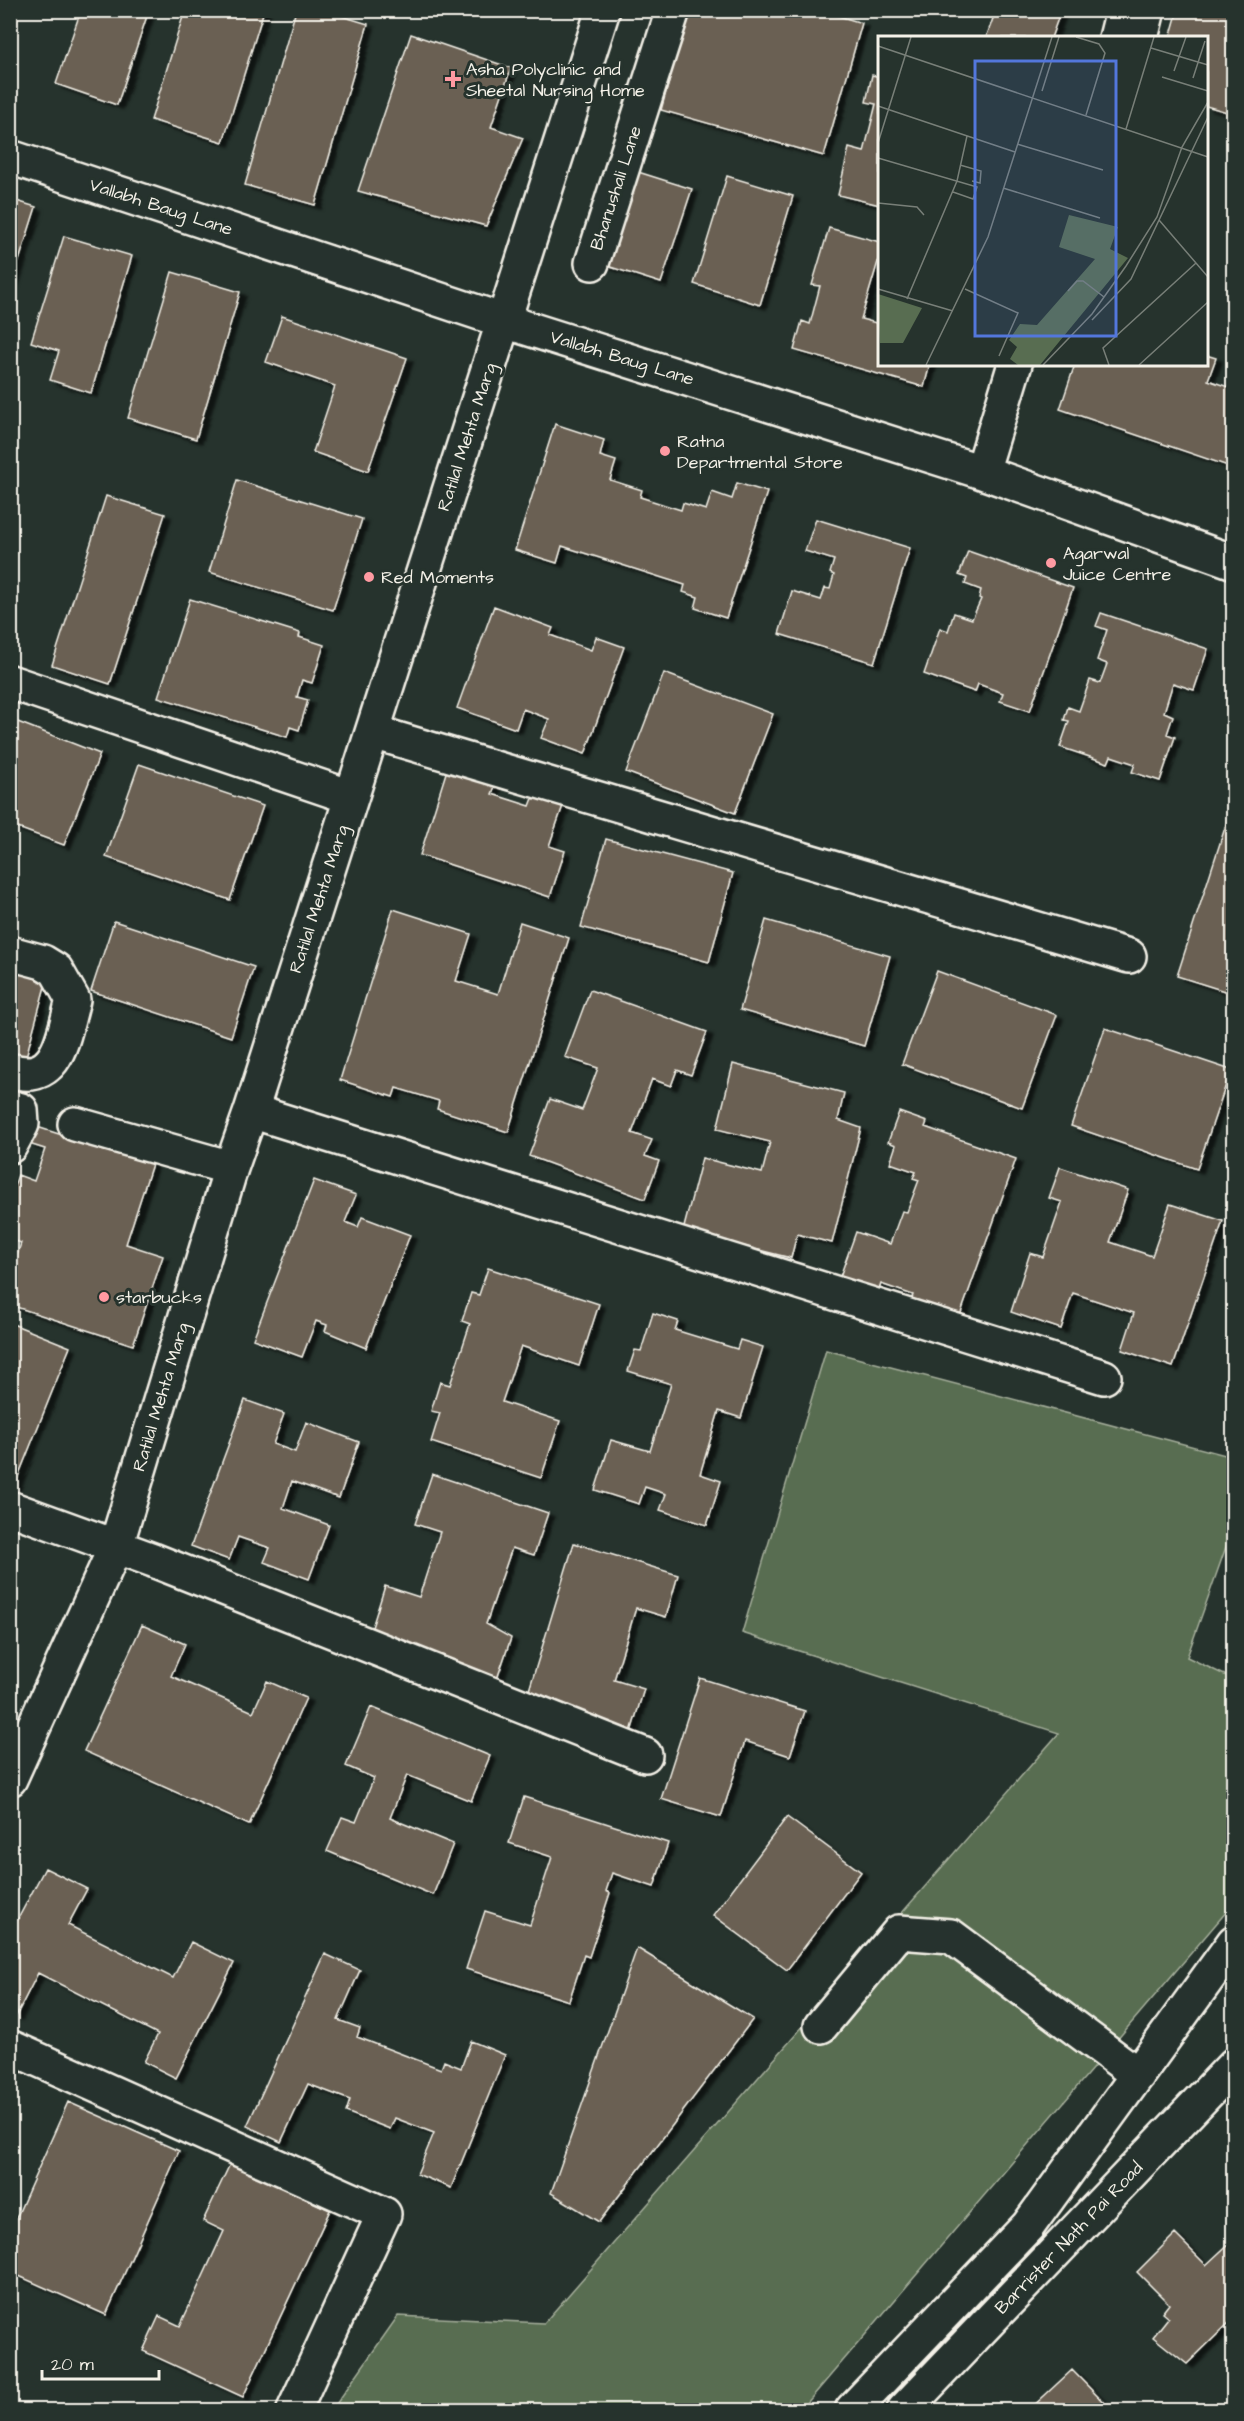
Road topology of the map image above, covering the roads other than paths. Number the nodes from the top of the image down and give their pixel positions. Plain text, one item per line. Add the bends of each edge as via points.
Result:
1 (603, 10) edge
2 (673, 10) edge
3 (1123, 10) edge
4 (1148, 10) edge
5 (1116, 36) edge
6 (1142, 36) edge
7 (10, 157) edge
8 (592, 263) dead end
9 (504, 321) junction
10 (1014, 366) edge
11 (982, 472) junction
12 (1233, 562) edge
13 (10, 682) edge
14 (373, 732) junction
15 (351, 797) junction
16 (10, 953) edge
17 (1129, 956) dead end
18 (10, 1070) edge
19 (10, 1107) edge
20 (251, 1111) junction
21 (75, 1124) dead end
22 (10, 1146) edge
23 (231, 1168) junction
24 (1104, 1377) dead end
25 (10, 1508) edge
26 (116, 1546) junction
27 (645, 1755) dead end
28 (10, 1779) edge
29 (1233, 1942) edge
30 (821, 2026) dead end
31 (10, 2047) edge
32 (1233, 2066) edge
33 (1138, 2075) junction
34 (294, 2410) edge
35 (852, 2410) edge
36 (904, 2410) edge

1 - 9 street, Ratilal Mehta Marg
2 - 8 street, Bhanushali Lane
3 - 5 street
4 - 6 street
7 - 9 street, Vallabh Baug Lane
9 - 11 street, Vallabh Baug Lane
9 - 14 street, Ratilal Mehta Marg
10 - 11 street
11 - 12 street, Vallabh Baug Lane
13 - 15 street
14 - 15 street, Ratilal Mehta Marg
14 - 17 street
15 - 20 street, Ratilal Mehta Marg
16 - 18 street via 56,970 73,1000 58,1051 48,1068 26,1075
19 - 22 street via 21,1110 22,1124
20 - 23 street, Ratilal Mehta Marg
20 - 24 street
21 - 23 street
23 - 26 street, Ratilal Mehta Marg
25 - 26 street
26 - 27 street
26 - 28 street, Ratilal Mehta Marg
29 - 33 street
30 - 33 street via 899,1932 951,1936
31 - 34 street via 384,2214
32 - 36 street, Barrister Nath Pai Road
33 - 35 street via 1028,2226

